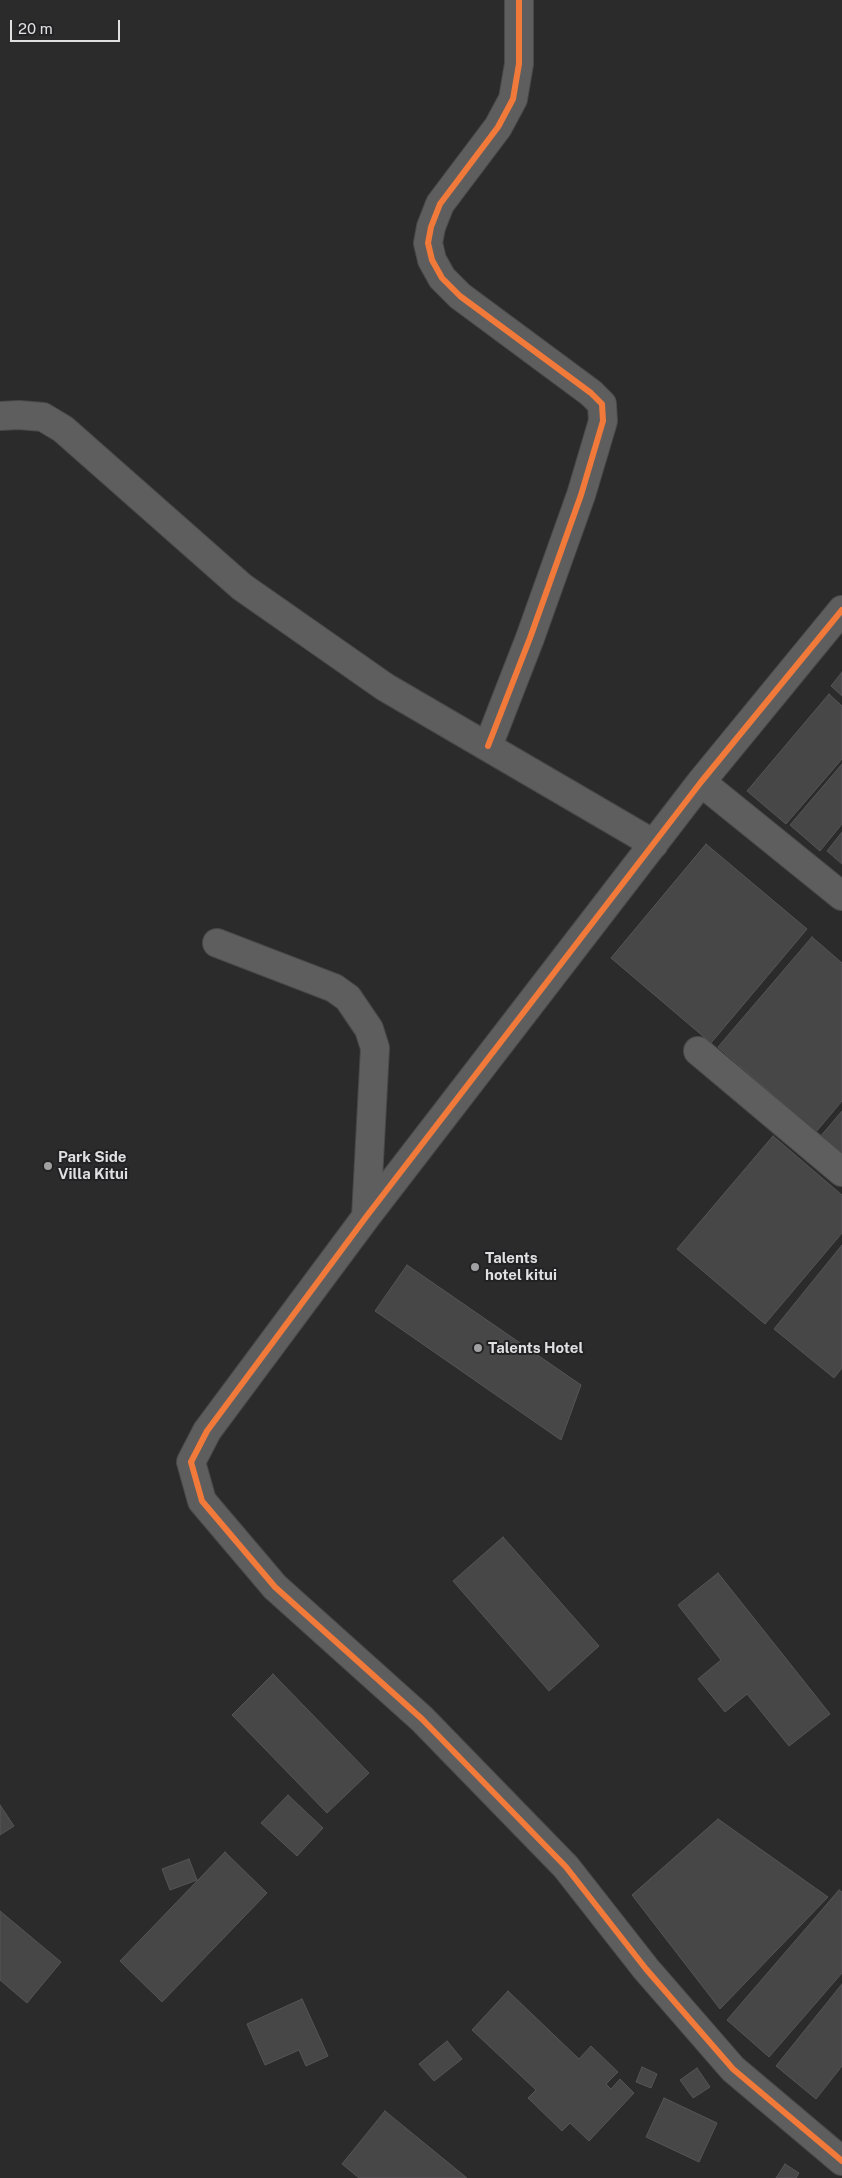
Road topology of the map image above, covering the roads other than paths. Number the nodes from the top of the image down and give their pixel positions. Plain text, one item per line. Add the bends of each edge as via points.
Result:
1 (519, 0) edge
2 (0, 416) edge
3 (842, 610) edge
4 (488, 746) junction
5 (701, 782) junction
6 (654, 844) junction
7 (842, 896) edge
8 (216, 943) dead end
9 (698, 1051) dead end
10 (842, 1172) edge
11 (366, 1216) junction
12 (842, 2161) edge

1 - 4 street via 519,64 512,99 498,127 440,204 428,243 432,260 442,278 460,296 602,404 603,421 572,522
2 - 4 street via 43,417 242,587 385,687
3 - 5 street
4 - 6 street
5 - 6 street
5 - 7 street
6 - 11 street
8 - 11 street via 334,988 348,998 369,1029 375,1048
9 - 10 street
11 - 12 street via 207,1431 191,1462 202,1501 275,1587 422,1719 566,1867 646,1969 733,2069

